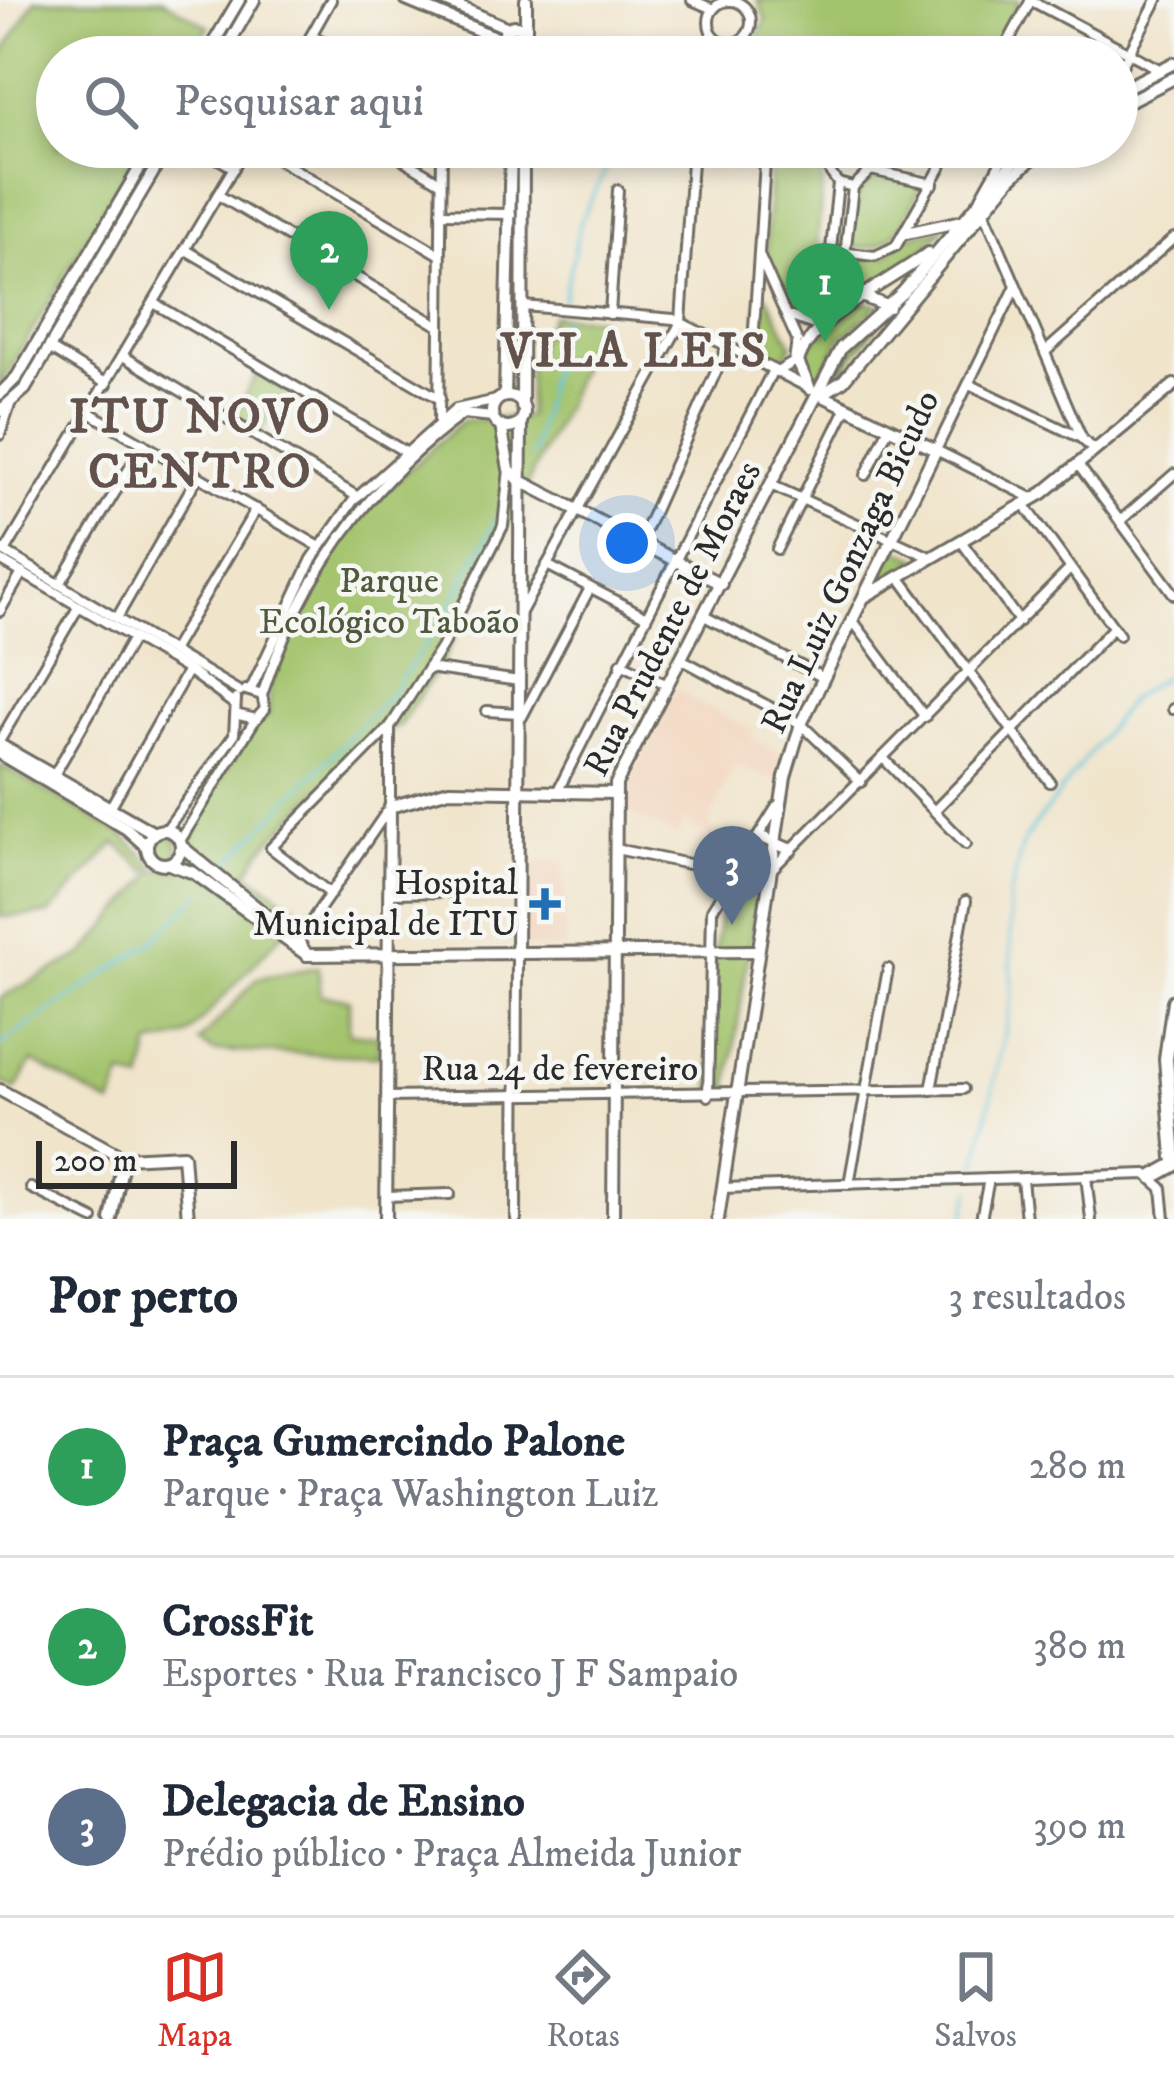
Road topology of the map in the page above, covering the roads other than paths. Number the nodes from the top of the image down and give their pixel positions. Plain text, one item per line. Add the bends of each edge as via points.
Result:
1 (239, 0) edge
2 (254, 0) edge
3 (332, 0) edge
4 (406, 0) edge
5 (443, 0) edge
6 (692, 0) edge
7 (727, 0) edge
8 (1030, 0) edge
9 (1157, 0) edge
10 (743, 2) edge
11 (526, 6) edge
12 (713, 9) junction
13 (218, 36) edge
14 (233, 36) edge
15 (311, 36) edge
16 (499, 36) edge
17 (505, 36) edge
18 (517, 36) edge
19 (716, 36) edge
20 (744, 36) edge
21 (1011, 36) edge
22 (1097, 36) edge
23 (1138, 36) edge
24 (1138, 58) edge
25 (1174, 64) edge
26 (1161, 70) junction
27 (1174, 79) edge
28 (1138, 82) edge
29 (1138, 97) edge
30 (140, 168) edge
31 (155, 168) edge
32 (234, 168) edge
33 (293, 168) edge
34 (417, 168) edge
35 (441, 168) edge
36 (512, 168) edge
37 (524, 168) edge
38 (692, 168) edge
39 (765, 168) edge
40 (832, 168) edge
41 (941, 168) edge
42 (998, 168) edge
43 (1007, 168) edge
44 (1026, 168) edge
45 (871, 170) joint
46 (441, 182) junction
47 (838, 183) junction
48 (932, 184) junction
49 (853, 187) junction
50 (619, 190) dead end
51 (218, 195) junction
52 (981, 197) junction
53 (984, 211) junction
54 (441, 213) junction
55 (511, 214) junction
56 (962, 221) junction
57 (906, 233) junction
58 (949, 236) junction
59 (1174, 238) edge
60 (186, 250) junction
61 (831, 251) junction
62 (845, 253) junction
63 (759, 254) junction
64 (441, 255) junction
65 (842, 281) junction
66 (1016, 286) junction
67 (756, 296) junction
68 (777, 296) junction
69 (866, 296) junction
70 (154, 303) junction
71 (888, 305) junction
72 (523, 307) junction
73 (610, 314) junction
74 (785, 314) junction
75 (837, 315) junction
76 (892, 321) junction
77 (681, 322) junction
78 (440, 327) junction
79 (822, 327) junction
80 (728, 347) junction
81 (49, 348) junction
82 (1045, 352) junction
83 (123, 356) junction
84 (752, 359) junction
85 (775, 371) junction
86 (107, 384) junction
87 (969, 384) junction
88 (1174, 385) edge
89 (816, 392) junction
90 (0, 394) edge
91 (501, 398) junction
92 (440, 399) junction
93 (848, 407) junction
94 (5, 408) edge
95 (90, 413) junction
96 (522, 414) junction
97 (497, 422) junction
98 (440, 423) junction
99 (889, 427) junction
100 (0, 435) edge
101 (1082, 439) junction
102 (144, 444) junction
103 (936, 450) junction
104 (1096, 452) junction
105 (407, 453) junction
106 (1078, 466) junction
107 (509, 469) junction
108 (866, 475) dead end
109 (198, 476) junction
110 (1172, 479) edge
111 (527, 484) junction
112 (773, 486) junction
113 (358, 497) junction
114 (802, 499) junction
115 (1029, 501) junction
116 (256, 509) junction
117 (577, 509) junction
118 (1120, 521) junction
119 (892, 540) junction
120 (640, 542) junction
121 (961, 542) junction
122 (320, 547) junction
123 (777, 549) dead end
124 (2, 554) edge
125 (675, 560) junction
126 (919, 560) junction
127 (547, 565) junction
128 (1070, 569) junction
129 (22, 573) junction
130 (900, 578) junction
131 (520, 581) junction
132 (59, 584) junction
133 (721, 584) junction
134 (535, 587) junction
135 (590, 587) junction
136 (1174, 594) edge
137 (864, 597) junction
138 (79, 606) junction
139 (0, 611) edge
140 (520, 616) junction
141 (645, 616) junction
142 (704, 616) junction
143 (116, 618) junction
144 (853, 621) junction
145 (1019, 621) junction
146 (133, 638) junction
147 (172, 651) junction
148 (681, 659) junction
149 (621, 663) junction
150 (428, 668) junction
151 (188, 670) junction
152 (970, 671) junction
153 (824, 678) junction
154 (519, 681) junction
155 (668, 685) junction
156 (246, 691) junction
157 (262, 695) junction
158 (235, 704) junction
159 (487, 711) dead end
160 (239, 715) junction
161 (925, 717) junction
162 (518, 718) junction
163 (256, 719) junction
164 (801, 724) junction
165 (391, 727) junction
166 (1012, 730) junction
167 (0, 746) edge
168 (884, 758) junction
169 (53, 776) junction
170 (862, 782) junction
171 (1050, 782) dead end
172 (517, 792) junction
173 (556, 792) junction
174 (615, 793) junction
175 (777, 806) junction
176 (390, 807) junction
177 (936, 808) junction
178 (109, 809) junction
179 (160, 831) junction
180 (754, 841) junction
181 (772, 841) junction
182 (181, 843) junction
183 (966, 844) dead end
184 (146, 846) junction
185 (612, 848) junction
186 (791, 850) junction
187 (744, 855) junction
188 (169, 864) junction
189 (732, 873) junction
190 (760, 873) junction
191 (451, 892) dead end
192 (389, 893) junction
193 (331, 894) junction
194 (966, 901) dead end
195 (295, 945) junction
196 (710, 951) junction
197 (756, 951) junction
198 (518, 952) junction
199 (614, 952) junction
200 (388, 953) junction
201 (888, 969) dead end
202 (1174, 1001) edge
203 (963, 1089) dead end
204 (0, 1090) edge
205 (931, 1090) junction
206 (866, 1092) junction
207 (518, 1096) junction
208 (615, 1096) junction
209 (708, 1096) junction
210 (734, 1096) junction
211 (387, 1097) junction
212 (124, 1157) junction
213 (1174, 1161) edge
214 (1086, 1176) junction
215 (1154, 1176) junction
216 (1022, 1178) junction
217 (989, 1179) junction
218 (849, 1184) junction
219 (31, 1188) dead end
220 (720, 1188) junction
221 (450, 1194) dead end
222 (386, 1196) junction
223 (93, 1219) edge
224 (111, 1219) edge
225 (188, 1219) edge
226 (386, 1219) edge
227 (516, 1219) edge
228 (613, 1219) edge
229 (718, 1219) edge
230 (981, 1219) edge
231 (1026, 1219) edge
232 (1090, 1219) edge
233 (1165, 1219) edge

1 - 13 street
2 - 14 street
3 - 15 street
4 - 16 street
5 - 17 street
6 - 12 street
7 - 10 street
7 - 12 street
8 - 21 street
8 - 22 street
9 - 23 street
10 - 20 street via 752,25
11 - 18 street
12 - 19 street
24 - 26 street
25 - 26 street
26 - 28 street
27 - 29 street
30 - 90 street
31 - 81 street
32 - 51 street
33 - 64 street
34 - 46 street
35 - 46 street
36 - 55 street
37 - 72 street
38 - 77 street
39 - 63 street
40 - 47 street
41 - 48 street
42 - 52 street
43 - 52 street
44 - 53 street
45 - 48 street
45 - 49 street
46 - 54 street
47 - 49 street
47 - 61 street
48 - 57 street
49 - 62 street
50 - 73 street
51 - 60 street
51 - 78 street
52 - 56 street
53 - 66 street
53 - 76 street
54 - 55 street
54 - 64 street
55 - 91 street
56 - 57 street
56 - 58 street
57 - 62 street via 881,254
58 - 69 street
58 - 71 street, Rua Prudente de Moraes
59 - 82 street
60 - 70 street
60 - 92 street
61 - 62 street
61 - 79 street
62 - 65 street
63 - 67 street
63 - 68 street
64 - 78 street
65 - 69 street
65 - 75 street
66 - 82 street
66 - 87 street, Rua Luiz Gonzaga Bicudo
67 - 68 street
67 - 84 street
68 - 74 street
69 - 71 street
69 - 75 street
70 - 83 street
70 - 105 street
71 - 76 street
71 - 89 street, Rua Prudente de Moraes via 841,348
72 - 73 street
72 - 96 street
73 - 77 street
74 - 79 street
74 - 85 street via 798,346 794,362
75 - 79 street
76 - 89 street via 843,382
77 - 80 street
77 - 117 street
78 - 92 street
79 - 89 street via 800,355 799,372
80 - 84 street
80 - 120 street
81 - 86 street
81 - 94 street
82 - 101 street
83 - 86 street
83 - 113 street
84 - 85 street
85 - 89 street
85 - 125 street
86 - 95 street
87 - 101 street
87 - 103 street, Rua Luiz Gonzaga Bicudo
88 - 104 street
89 - 93 street
89 - 112 street, Rua Prudente de Moraes
91 - 96 street
91 - 97 street
91 - 98 street via 463,406
92 - 98 street
93 - 99 street
93 - 114 street
94 - 100 street
95 - 102 street
95 - 124 street
96 - 97 street
96 - 111 street
97 - 107 street
97 - 157 street via 463,414 353,514 318,564
98 - 105 street
99 - 103 street
99 - 108 street
101 - 104 street
102 - 109 street
102 - 132 street
103 - 115 street
103 - 119 street, Rua Luiz Gonzaga Bicudo
104 - 106 street
105 - 113 street
106 - 115 street
106 - 118 street
107 - 111 street
107 - 150 street via 503,526
109 - 116 street
109 - 143 street
110 - 118 street
111 - 117 street
111 - 131 street
112 - 114 street
112 - 133 street, Rua Prudente de Moraes
113 - 122 street
114 - 119 street
114 - 123 street
115 - 121 street
115 - 128 street
116 - 122 street
116 - 147 street
117 - 120 street
117 - 127 street
118 - 136 street
119 - 126 street
119 - 137 street, Rua Luiz Gonzaga Bicudo
120 - 125 street
121 - 126 street
121 - 145 street
122 - 156 street
124 - 129 street
124 - 132 street
125 - 133 street
125 - 141 street
126 - 130 street
127 - 134 street
127 - 135 street
128 - 145 street
128 - 166 street via 1116,632
129 - 138 street
129 - 139 street
130 - 137 street
130 - 152 street
131 - 134 street
131 - 140 street
132 - 143 street
133 - 142 street, Rua Prudente de Moraes
134 - 140 street
135 - 141 street
135 - 162 street
137 - 144 street, Rua Luiz Gonzaga Bicudo
138 - 146 street
138 - 167 street
140 - 154 street
141 - 149 street
142 - 148 street, Rua Prudente de Moraes
142 - 153 street
143 - 147 street
144 - 153 street, Rua Luiz Gonzaga Bicudo
144 - 161 street
145 - 152 street
146 - 151 street
146 - 169 street
147 - 156 street
148 - 155 street, Rua Prudente de Moraes
148 - 164 street
149 - 155 street
149 - 173 street
150 - 154 street
150 - 165 street
151 - 158 street
151 - 178 street
152 - 161 street
152 - 166 street
153 - 164 street, Rua Luiz Gonzaga Bicudo
154 - 162 street
155 - 174 street, Rua Prudente de Moraes
156 - 157 street
156 - 158 street
157 - 163 street via 265,709
158 - 160 street
159 - 162 street
160 - 163 street
160 - 179 street via 234,735
161 - 168 street
162 - 172 street
163 - 182 street
164 - 170 street
164 - 175 street, Rua Luiz Gonzaga Bicudo
165 - 176 street
165 - 193 street via 271,851
166 - 171 street
166 - 177 street
167 - 169 street
167 - 184 street
168 - 170 street
168 - 177 street
169 - 178 street
170 - 186 street
172 - 173 street
172 - 176 street via 440,791
172 - 198 street
173 - 174 street
174 - 185 street, Rua Prudente de Moraes
175 - 180 street
175 - 181 street, Rua Luiz Gonzaga Bicudo
176 - 192 street
176 - 193 street
177 - 183 street
178 - 179 street
179 - 182 street
179 - 184 street
180 - 181 street
180 - 187 street
181 - 186 street
181 - 190 street, Rua Luiz Gonzaga Bicudo
182 - 188 street
182 - 195 street
184 - 188 street via 154,862
185 - 189 street
185 - 199 street, Rua Prudente de Moraes
186 - 190 street
187 - 189 street
187 - 190 street
188 - 195 street
189 - 190 street
189 - 196 street via 712,910
190 - 197 street, Rua Luiz Gonzaga Bicudo
191 - 192 street
192 - 200 street
193 - 195 street
194 - 205 street
195 - 200 street via 307,955
196 - 197 street
196 - 199 street
196 - 209 street
197 - 210 street, Rua Luiz Gonzaga Bicudo
198 - 199 street
198 - 200 street
198 - 207 street
199 - 208 street, Rua Prudente de Moraes
200 - 211 street
201 - 206 street
202 - 213 main road via 1166,1059
203 - 205 street, Rua 24 de fevereiro
204 - 212 street
205 - 206 street, Rua 24 de fevereiro
206 - 210 street, Rua 24 de fevereiro
206 - 218 street
207 - 208 street, Rua 24 de fevereiro
207 - 211 street, Rua 24 de fevereiro
207 - 227 street
208 - 209 street, Rua 24 de fevereiro
208 - 228 street, Rua Prudente de Moraes
209 - 210 street, Rua 24 de fevereiro
210 - 220 street, Rua Luiz Gonzaga Bicudo
211 - 222 street
212 - 224 street
212 - 225 street via 183,1155
213 - 215 main road
214 - 215 street
214 - 216 street
214 - 232 street
215 - 233 street
216 - 217 street
216 - 231 street
217 - 218 street
217 - 230 street
218 - 220 street
219 - 223 street
220 - 229 street, Rua Luiz Gonzaga Bicudo
221 - 222 street
222 - 226 street

